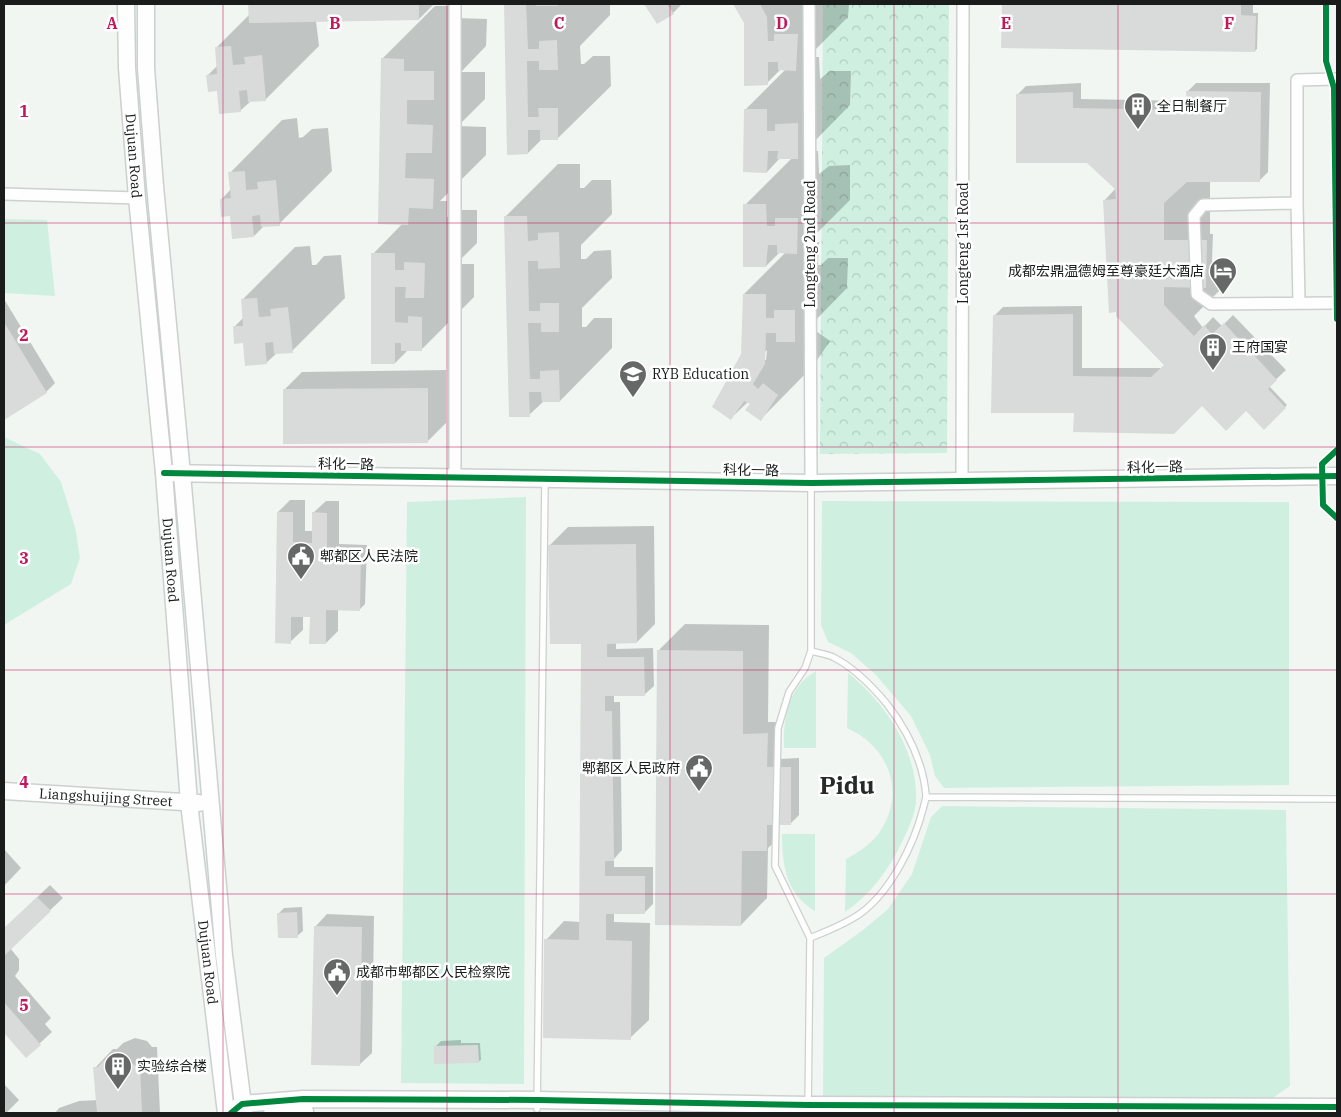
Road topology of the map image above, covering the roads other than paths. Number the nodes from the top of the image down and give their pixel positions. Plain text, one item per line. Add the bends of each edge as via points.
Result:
1 (126, 4) edge
2 (146, 4) edge
3 (455, 4) edge
4 (809, 4) edge
5 (963, 4) edge
6 (1337, 78) edge
7 (4, 194) edge
8 (137, 198) junction
9 (1296, 203) junction
10 (1299, 303) junction
11 (1337, 303) edge
12 (164, 473) junction
13 (182, 474) junction
14 (1337, 476) edge
15 (455, 478) junction
16 (545, 480) junction
17 (962, 482) junction
18 (811, 484) junction
19 (811, 651) junction
20 (4, 791) edge
21 (926, 797) junction
22 (1337, 799) edge
23 (189, 803) junction
24 (210, 804) junction
25 (810, 938) junction
26 (537, 1104) junction
27 (1337, 1107) edge
28 (808, 1109) edge
29 (239, 1110) edge
30 (226, 1113) edge
31 (272, 1113) edge
32 (779, 1113) edge

1 - 8 street, Dujuan Road via 127,68
2 - 13 street, Dujuan Road via 146,68 155,186
3 - 15 street
4 - 18 street, Longteng 2nd Road
5 - 17 street, Longteng 1st Road
6 - 9 street via 1297,80
7 - 8 street
8 - 12 street, Dujuan Road
9 - 10 street
9 - 10 street via 1203,206 1194,216 1197,294 1211,304
10 - 11 street
12 - 13 street, 科化一路
12 - 23 street, Dujuan Road
13 - 15 street, 科化一路
13 - 24 street, Dujuan Road
14 - 17 street, 科化一路
15 - 16 street, 科化一路
16 - 18 street, 科化一路
16 - 26 lane
17 - 18 street, 科化一路
18 - 19 lane
19 - 21 lane via 831,656 849,667 874,688 894,713 921,768
19 - 25 lane via 805,668 789,692 778,728 775,866
20 - 23 street, Liangshuijing Street
21 - 22 lane
21 - 25 lane via 906,853 882,892 861,913
23 - 24 street, Liangshuijing Street
23 - 30 street, Dujuan Road
24 - 29 street, Dujuan Road
25 - 28 lane
26 - 28 street
26 - 29 street via 303,1099
26 - 31 street
26 - 32 street
27 - 28 street

